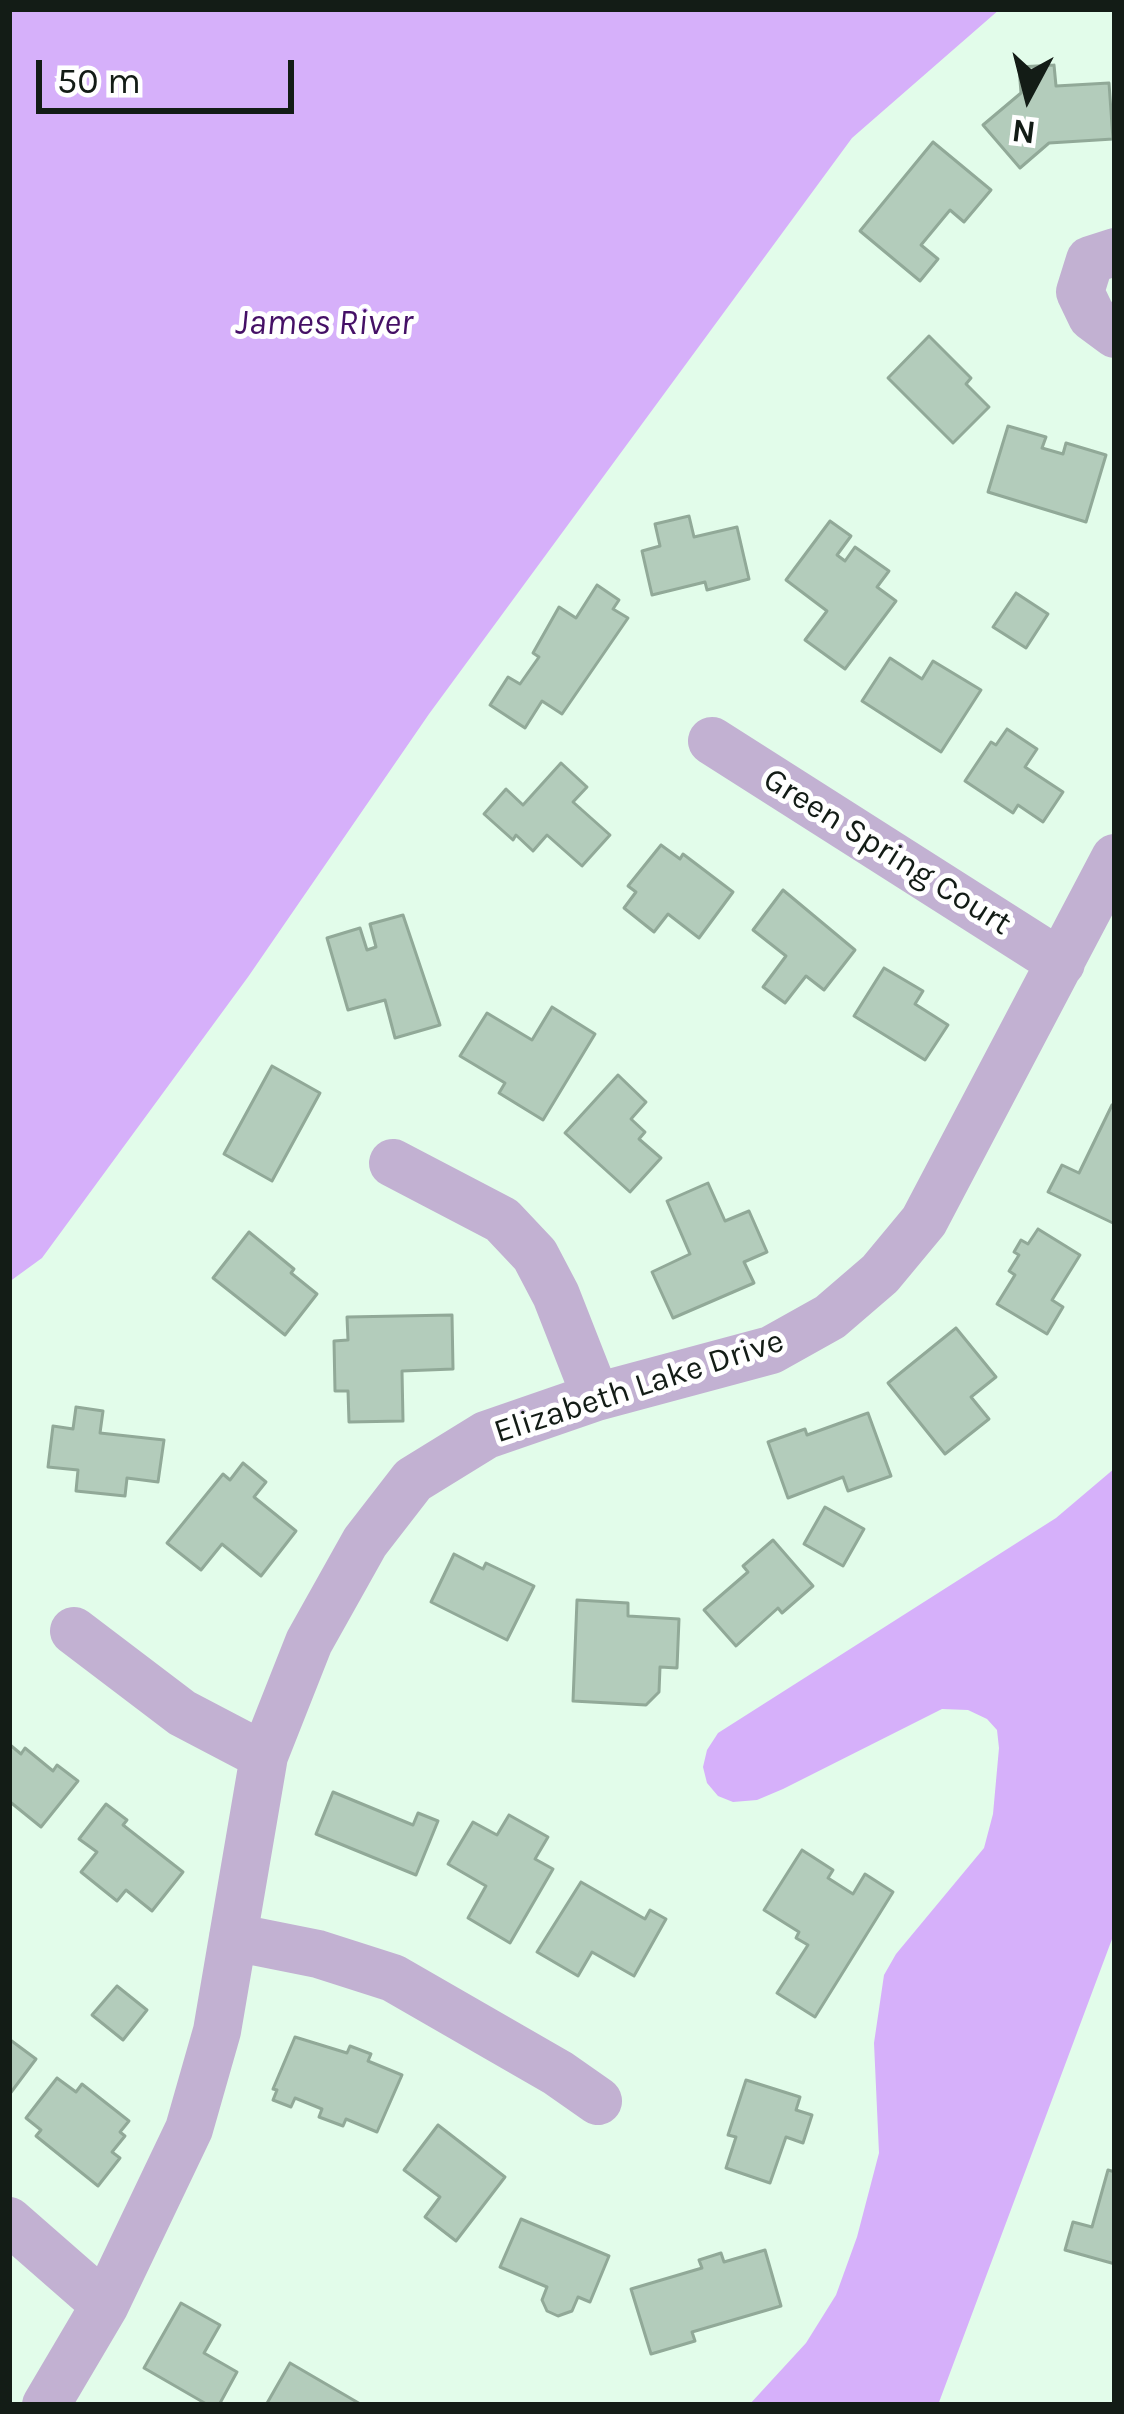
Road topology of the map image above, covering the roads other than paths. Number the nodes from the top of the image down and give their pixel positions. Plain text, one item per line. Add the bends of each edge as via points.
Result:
1 (1115, 252) edge
2 (1115, 334) edge
3 (712, 741) dead end
4 (1115, 858) edge
5 (1061, 963) junction
6 (393, 1163) dead end
7 (596, 1397) junction
8 (74, 1631) dead end
9 (264, 1756) junction
10 (233, 1937) junction
11 (598, 2102) dead end
12 (9, 2221) edge
13 (105, 2305) junction
14 (46, 2405) edge

1 - 2 street via 1090,260 1080,292 1093,317
3 - 5 street, Green Spring Court
4 - 5 street, Elizabeth Lake Drive
5 - 7 street, Elizabeth Lake Drive via 924,1221 880,1274 830,1318 771,1350
6 - 7 street via 502,1220 535,1255
7 - 9 street, Elizabeth Lake Drive via 486,1435 412,1480 365,1542 309,1642
8 - 9 street via 182,1713
9 - 10 street, Elizabeth Lake Drive
10 - 11 street via 393,1978
10 - 13 street, Elizabeth Lake Drive via 189,2129
12 - 13 street
13 - 14 street, Elizabeth Lake Drive

